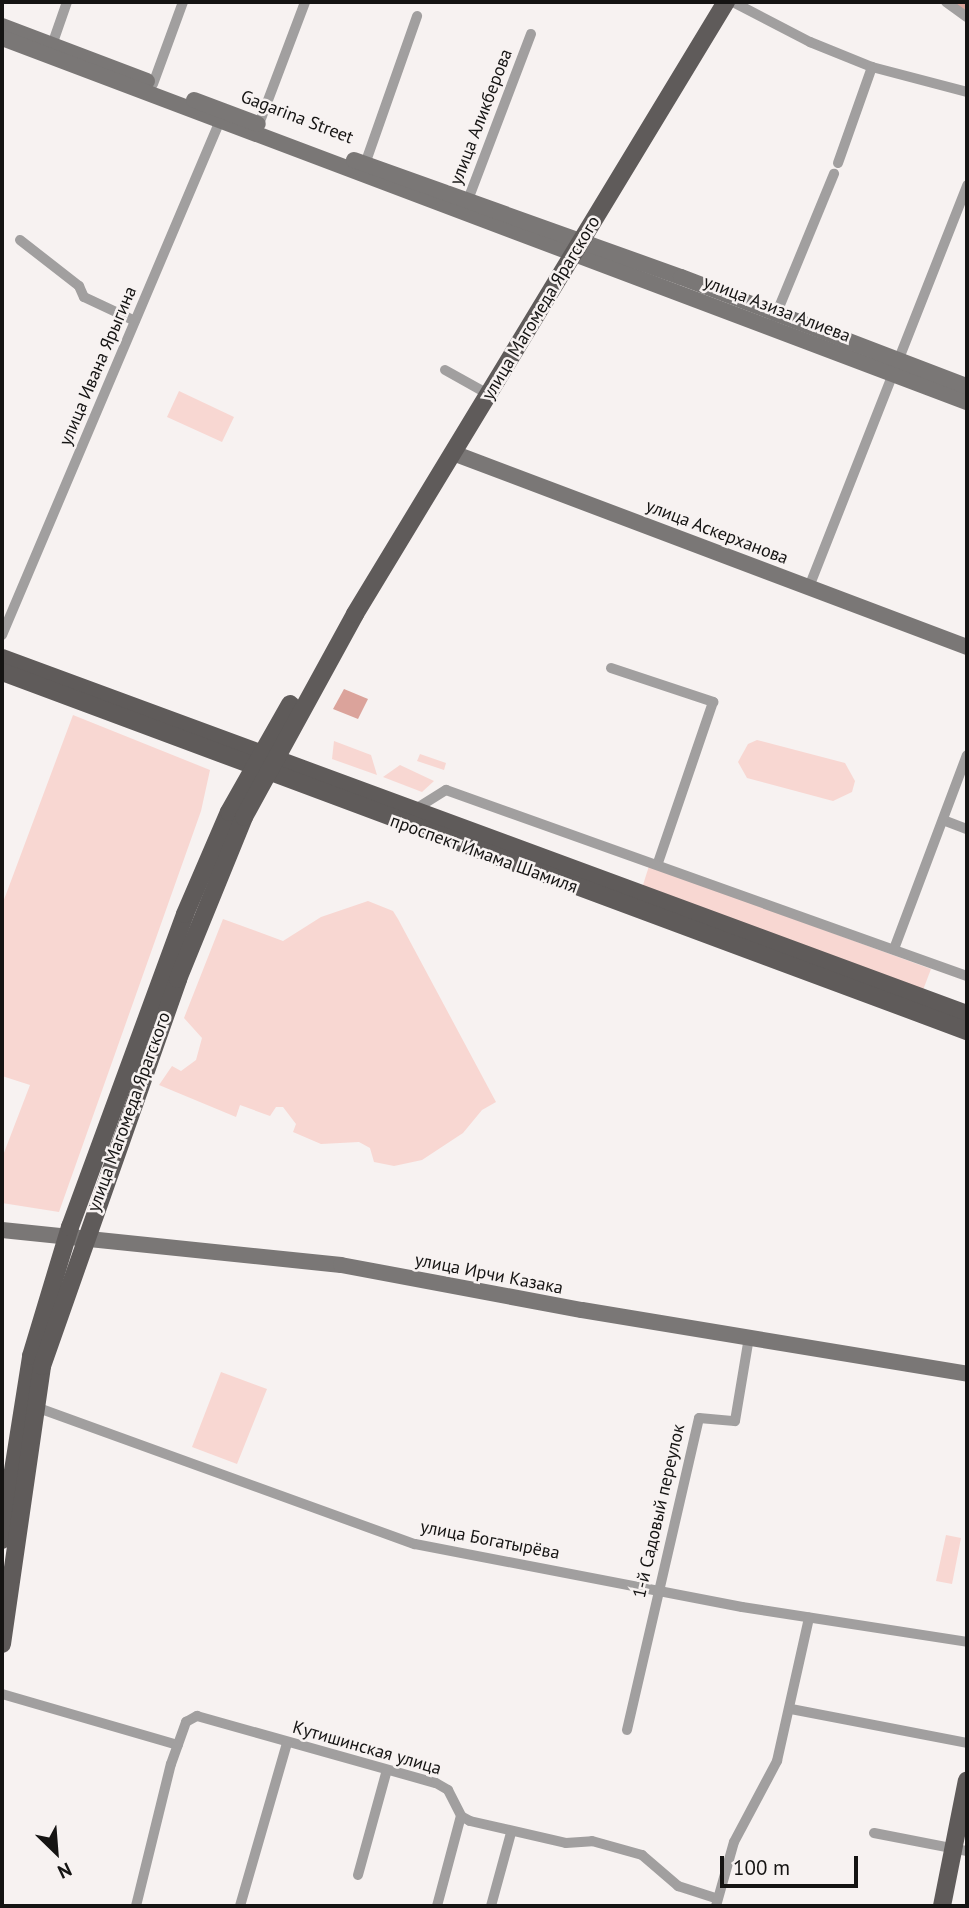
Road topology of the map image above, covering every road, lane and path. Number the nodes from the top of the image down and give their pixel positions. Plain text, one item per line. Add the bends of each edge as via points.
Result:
1 (67, 2) edge
2 (183, 2) edge
3 (305, 2) edge
4 (726, 2) edge
5 (733, 2) edge
6 (946, 2) edge
7 (417, 16) dead end
8 (967, 17) edge
9 (2, 26) edge
10 (531, 34) dead end
11 (2, 38) edge
12 (52, 45) junction
13 (872, 67) junction
14 (153, 84) junction
15 (967, 92) edge
16 (222, 116) junction
17 (259, 124) junction
18 (365, 164) junction
19 (967, 185) edge
20 (466, 206) junction
21 (20, 240) dead end
22 (575, 248) junction
23 (774, 320) junction
24 (135, 321) junction
25 (893, 366) junction
26 (444, 370) dead end
27 (967, 386) edge
28 (488, 394) junction
29 (967, 402) edge
30 (453, 453) junction
31 (808, 587) junction
32 (2, 635) edge
33 (967, 647) edge
34 (2, 658) edge
35 (611, 668) dead end
36 (2, 671) edge
37 (967, 755) edge
38 (263, 763) junction
39 (412, 811) junction
40 (943, 820) junction
41 (967, 829) edge
42 (658, 863) junction
43 (894, 949) junction
44 (967, 976) edge
45 (967, 1014) edge
46 (967, 1031) edge
47 (2, 1230) edge
48 (75, 1239) junction
49 (748, 1337) junction
50 (967, 1374) edge
51 (30, 1405) junction
52 (2, 1540) edge
53 (659, 1591) junction
54 (809, 1618) junction
55 (967, 1642) edge
56 (2, 1644) edge
57 (2, 1694) edge
58 (792, 1709) junction
59 (627, 1730) dead end
60 (286, 1743) junction
61 (967, 1743) edge
62 (178, 1745) junction
63 (387, 1770) junction
64 (967, 1780) edge
65 (461, 1816) junction
66 (967, 1831) edge
67 (511, 1833) junction
68 (874, 1833) dead end
69 (961, 1850) edge
70 (358, 1875) dead end
71 (716, 1902) edge
72 (136, 1906) edge
73 (240, 1906) edge
74 (437, 1906) edge
75 (491, 1906) edge
76 (942, 1906) edge
77 (951, 1906) edge

1 - 12 street
2 - 14 street
3 - 17 street
4 - 22 main road, улица Магомеда Ярагского
5 - 13 street via 810,42
6 - 8 street
7 - 18 street
9 - 12 main road, Gagarina Street
10 - 20 street, улица Аликберова
11 - 16 main road, Gagarina Street
12 - 14 main road, Gagarina Street
13 - 15 street
13 - 23 street
14 - 16 main road, Gagarina Street
16 - 17 main road, Gagarina Street
16 - 20 main road, Gagarina Street
16 - 24 street, улица Ивана Ярыгина
17 - 18 main road, Gagarina Street
18 - 20 main road, Gagarina Street
19 - 25 street
20 - 22 main road, Gagarina Street
21 - 24 street via 79,286 84,297
22 - 23 main road, улица Азиза Алиева
22 - 23 main road, улица Азиза Алиева via 681,276
22 - 28 main road, улица Магомеда Ярагского
23 - 25 main road, улица Азиза Алиева
23 - 25 main road, улица Азиза Алиева via 809,324
24 - 32 street, улица Ивана Ярыгина
25 - 27 main road, улица Азиза Алиева
25 - 29 main road, улица Азиза Алиева
25 - 31 street
26 - 28 street
28 - 30 main road, улица Магомеда Ярагского
30 - 31 main road, улица Аскерханова
30 - 38 main road, улица Магомеда Ярагского
31 - 33 main road, улица Аскерханова
34 - 38 main road, проспект Имама Шамиля
35 - 42 street via 713,702
36 - 38 main road, проспект Имама Шамиля
37 - 40 street
38 - 39 main road, проспект Имама Шамиля
38 - 46 main road, проспект Имама Шамиля
38 - 48 main road, улица Магомеда Ярагского via 186,914
39 - 42 street via 446,790
39 - 45 main road, проспект Имама Шамиля
40 - 41 street
40 - 43 street
42 - 43 street
43 - 44 street
47 - 48 main road, улица Ирчи Казака
48 - 49 main road, улица Ирчи Казака via 160,1243 341,1265
48 - 51 main road, улица Магомеда Ярагского via 31,1356
49 - 50 main road, улица Ирчи Казака
49 - 53 street, 1-й Садовый переулок via 734,1421 699,1418
51 - 52 main road, улица Магомеда Ярагского
51 - 53 street, улица Богатырёва via 415,1544
51 - 56 main road, улица Магомеда Ярагского
53 - 54 street, улица Богатырёва
53 - 59 street, 1-й Садовый переулок
54 - 55 street, улица Богатырёва
54 - 58 street
57 - 62 street
58 - 61 street
58 - 71 street via 777,1762 734,1842
60 - 62 street, Кутишинская улица via 197,1716 186,1722
60 - 63 street, Кутишинская улица
60 - 73 street
62 - 72 street
63 - 65 street, Кутишинская улица via 448,1790
63 - 70 street
64 - 69 main road
65 - 67 street
65 - 74 street
66 - 69 main road
67 - 71 street via 566,1843 592,1841 642,1855 678,1886
67 - 75 street
68 - 69 street
69 - 76 main road
69 - 77 main road

